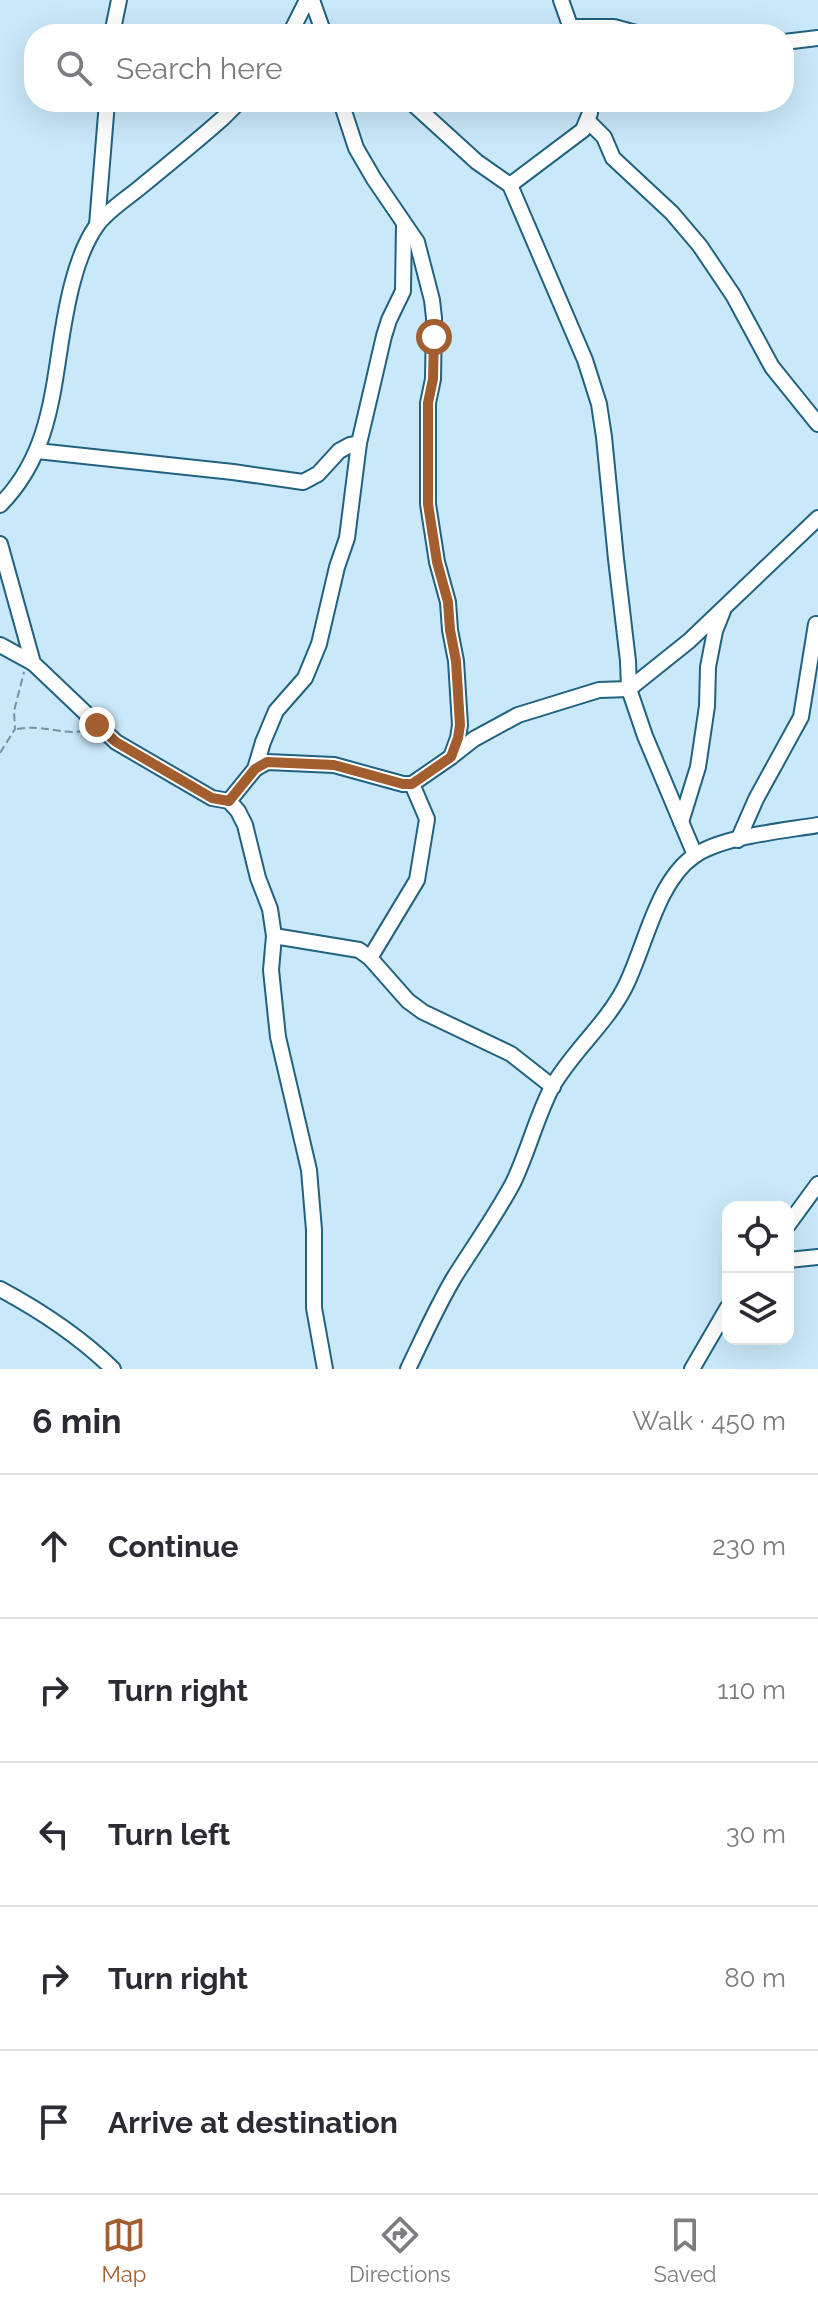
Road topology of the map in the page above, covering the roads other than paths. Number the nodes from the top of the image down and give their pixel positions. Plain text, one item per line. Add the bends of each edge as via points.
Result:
1 (119, 0) edge
2 (310, 0) edge
3 (561, 0) edge
4 (114, 24) edge
5 (296, 24) edge
6 (320, 24) edge
7 (570, 24) edge
8 (818, 38) edge
9 (794, 41) edge
10 (106, 112) edge
11 (228, 112) edge
12 (344, 112) edge
13 (422, 112) edge
14 (588, 112) edge
15 (588, 121) junction
16 (510, 185) junction
17 (404, 219) junction
18 (97, 225) junction
19 (818, 424) edge
20 (359, 443) junction
21 (37, 451) junction
22 (0, 505) edge
23 (818, 518) edge
24 (0, 544) edge
25 (723, 609) junction
26 (816, 624) edge
27 (0, 645) edge
28 (33, 663) junction
29 (629, 689) junction
30 (451, 757) junction
31 (255, 769) junction
32 (412, 784) junction
33 (229, 801) junction
34 (681, 822) junction
35 (818, 825) edge
36 (738, 840) junction
37 (695, 855) junction
38 (274, 936) junction
39 (370, 958) junction
40 (553, 1087) junction
41 (818, 1184) edge
42 (794, 1217) edge
43 (818, 1257) edge
44 (794, 1259) edge
45 (0, 1289) edge
46 (722, 1317) edge
47 (113, 1369) edge
48 (325, 1369) edge
49 (408, 1369) edge
50 (692, 1369) edge

1 - 4 street
2 - 5 street
2 - 6 street
3 - 7 street
8 - 9 street
10 - 18 street
11 - 18 street
12 - 17 street via 356,148
13 - 16 street
14 - 15 street
15 - 16 street via 566,145
15 - 19 street via 604,137 613,158 700,246 772,367
16 - 29 street via 599,404
17 - 20 street via 403,291 384,336
17 - 30 street via 422,257 434,318 428,504 456,661 460,725
18 - 21 street via 69,294
20 - 21 street via 339,451 303,482
20 - 31 street via 347,538 319,644 305,678 276,711
21 - 22 street via 18,486
23 - 25 street
24 - 28 street
25 - 29 street
25 - 34 street via 710,658 698,767
26 - 36 street via 801,717
27 - 28 street
28 - 33 street via 116,742 212,798
29 - 30 street via 599,690 518,715
29 - 34 street
30 - 32 street
31 - 32 street via 267,762 317,763
31 - 33 street
32 - 39 street via 427,819 417,880
33 - 38 street via 245,825
34 - 37 street
35 - 36 street
36 - 37 street
37 - 40 street via 681,867 658,905 614,1006
38 - 39 street via 359,950
38 - 48 street via 271,970 277,1024 309,1170 314,1308
39 - 40 street via 423,1012 511,1054
40 - 49 street via 512,1184 453,1280
41 - 42 street
43 - 44 street
45 - 47 street via 63,1326
46 - 50 street

